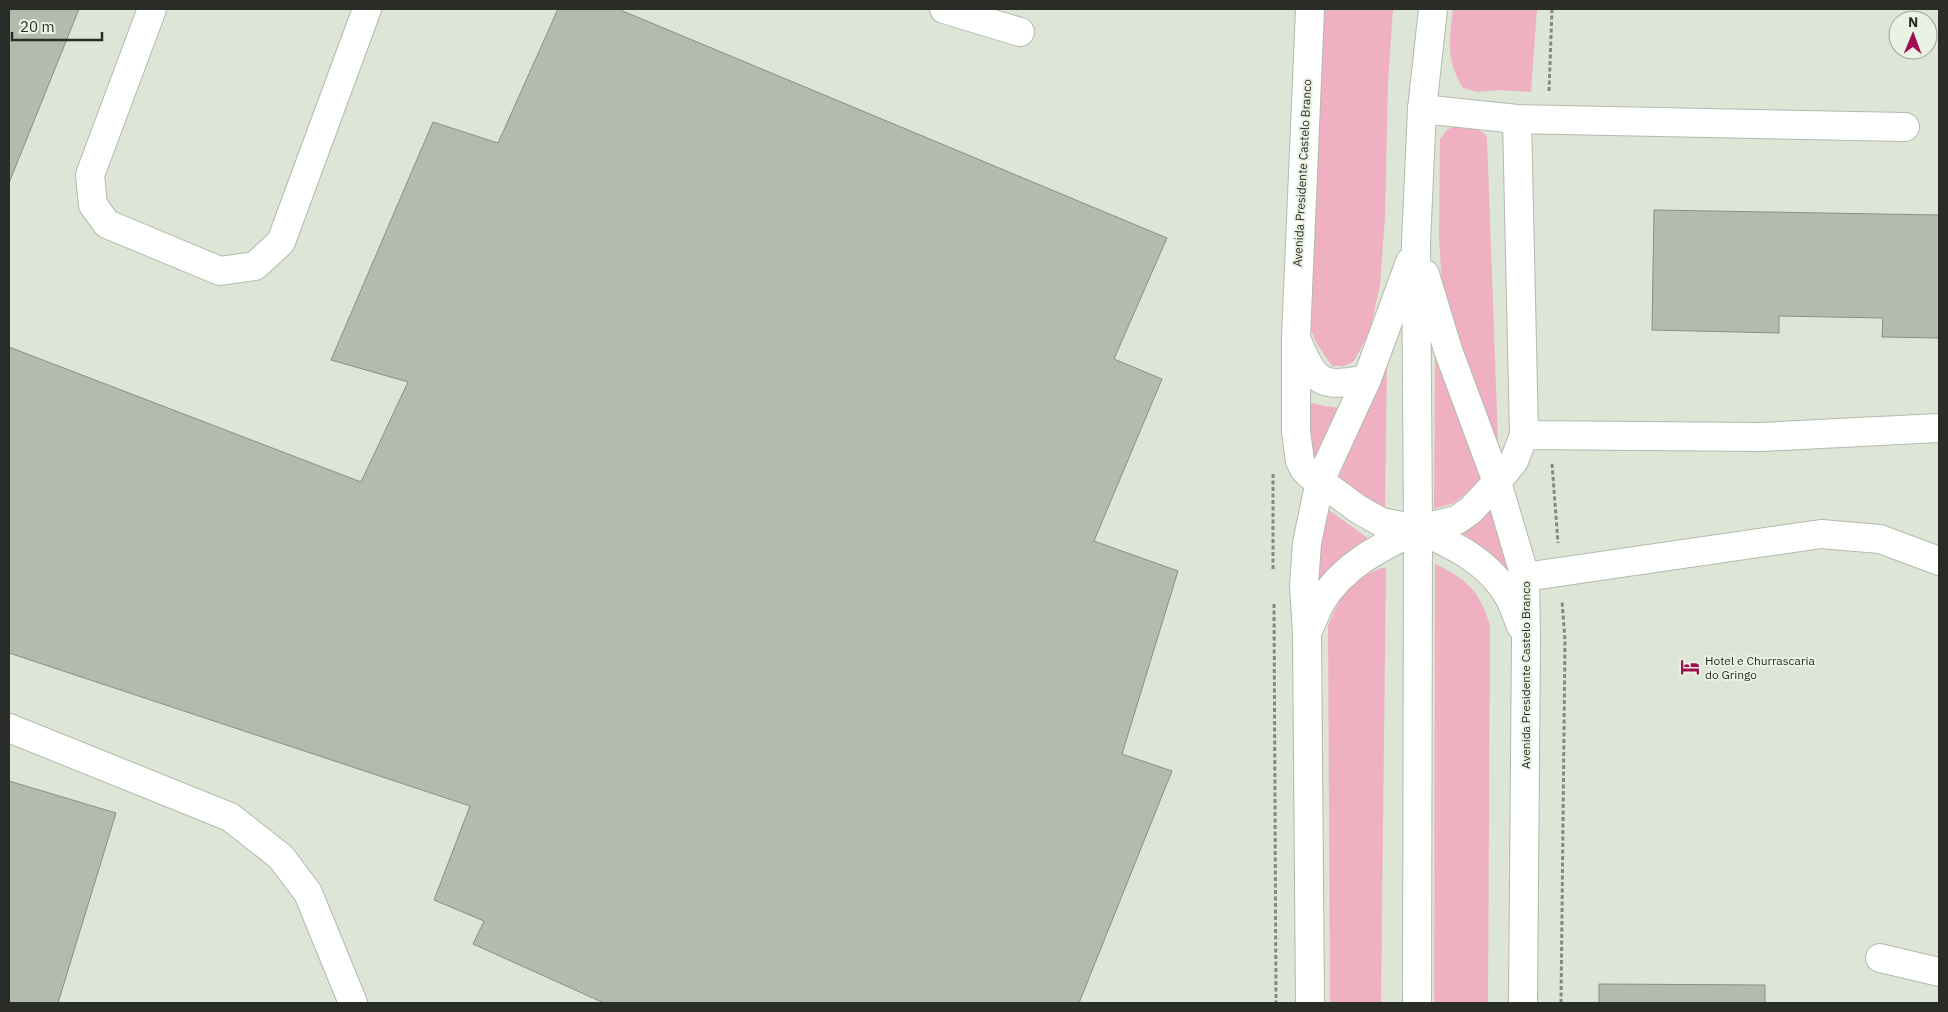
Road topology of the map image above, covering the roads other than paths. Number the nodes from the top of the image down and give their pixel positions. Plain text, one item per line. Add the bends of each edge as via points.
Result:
1 (152, 9) edge
2 (367, 9) edge
3 (944, 9) edge
4 (1310, 9) edge
5 (1433, 9) edge
6 (1020, 32) dead end
7 (1422, 109) junction
8 (1517, 119) junction
9 (1905, 127) dead end
10 (1416, 244) junction
11 (1296, 338) junction
12 (1367, 380) junction
13 (1939, 428) edge
14 (1537, 435) junction
15 (1320, 481) junction
16 (1497, 482) junction
17 (1418, 529) junction
18 (1939, 561) edge
19 (1524, 577) junction
20 (1307, 632) junction
21 (1526, 639) junction
22 (9, 728) edge
23 (1880, 958) dead end
24 (1939, 972) edge
25 (353, 1003) edge
26 (1310, 1003) edge
27 (1417, 1003) edge
28 (1523, 1003) edge

1 - 2 main road via 90,175 93,205 107,224 220,271 255,266 281,242
3 - 6 main road
4 - 11 main road, Avenida Presidente Castelo Branco
5 - 7 main road, Avenida Presidente Castelo Branco
7 - 8 main road
7 - 10 main road, Avenida Presidente Castelo Branco
8 - 9 main road
8 - 14 main road
10 - 12 main road, Avenida Presidente Castelo Branco
10 - 16 main road, Avenida Presidente Castelo Branco via 1448,350
10 - 17 main road, Avenida Presidente Castelo Branco
11 - 12 main road, Avenida Presidente Castelo Branco via 1307,365 1321,380 1340,384
11 - 15 main road, Avenida Presidente Castelo Branco via 1299,454 1304,469
12 - 15 main road, Avenida Presidente Castelo Branco
13 - 14 main road via 1761,437
14 - 16 main road
15 - 17 main road via 1381,522
15 - 20 main road, Avenida Presidente Castelo Branco via 1307,543 1304,585
16 - 17 main road via 1457,520
16 - 19 main road, Avenida Presidente Castelo Branco
17 - 20 main road via 1377,549 1339,578 1322,601
17 - 21 main road via 1461,549 1490,570 1509,597
17 - 27 main road, Avenida Presidente Castelo Branco
18 - 19 main road via 1880,539 1820,534
19 - 21 main road, Avenida Presidente Castelo Branco
20 - 26 main road, Avenida Presidente Castelo Branco
21 - 28 main road, Avenida Presidente Castelo Branco
22 - 25 main road via 230,817 281,857 308,893
23 - 24 main road

